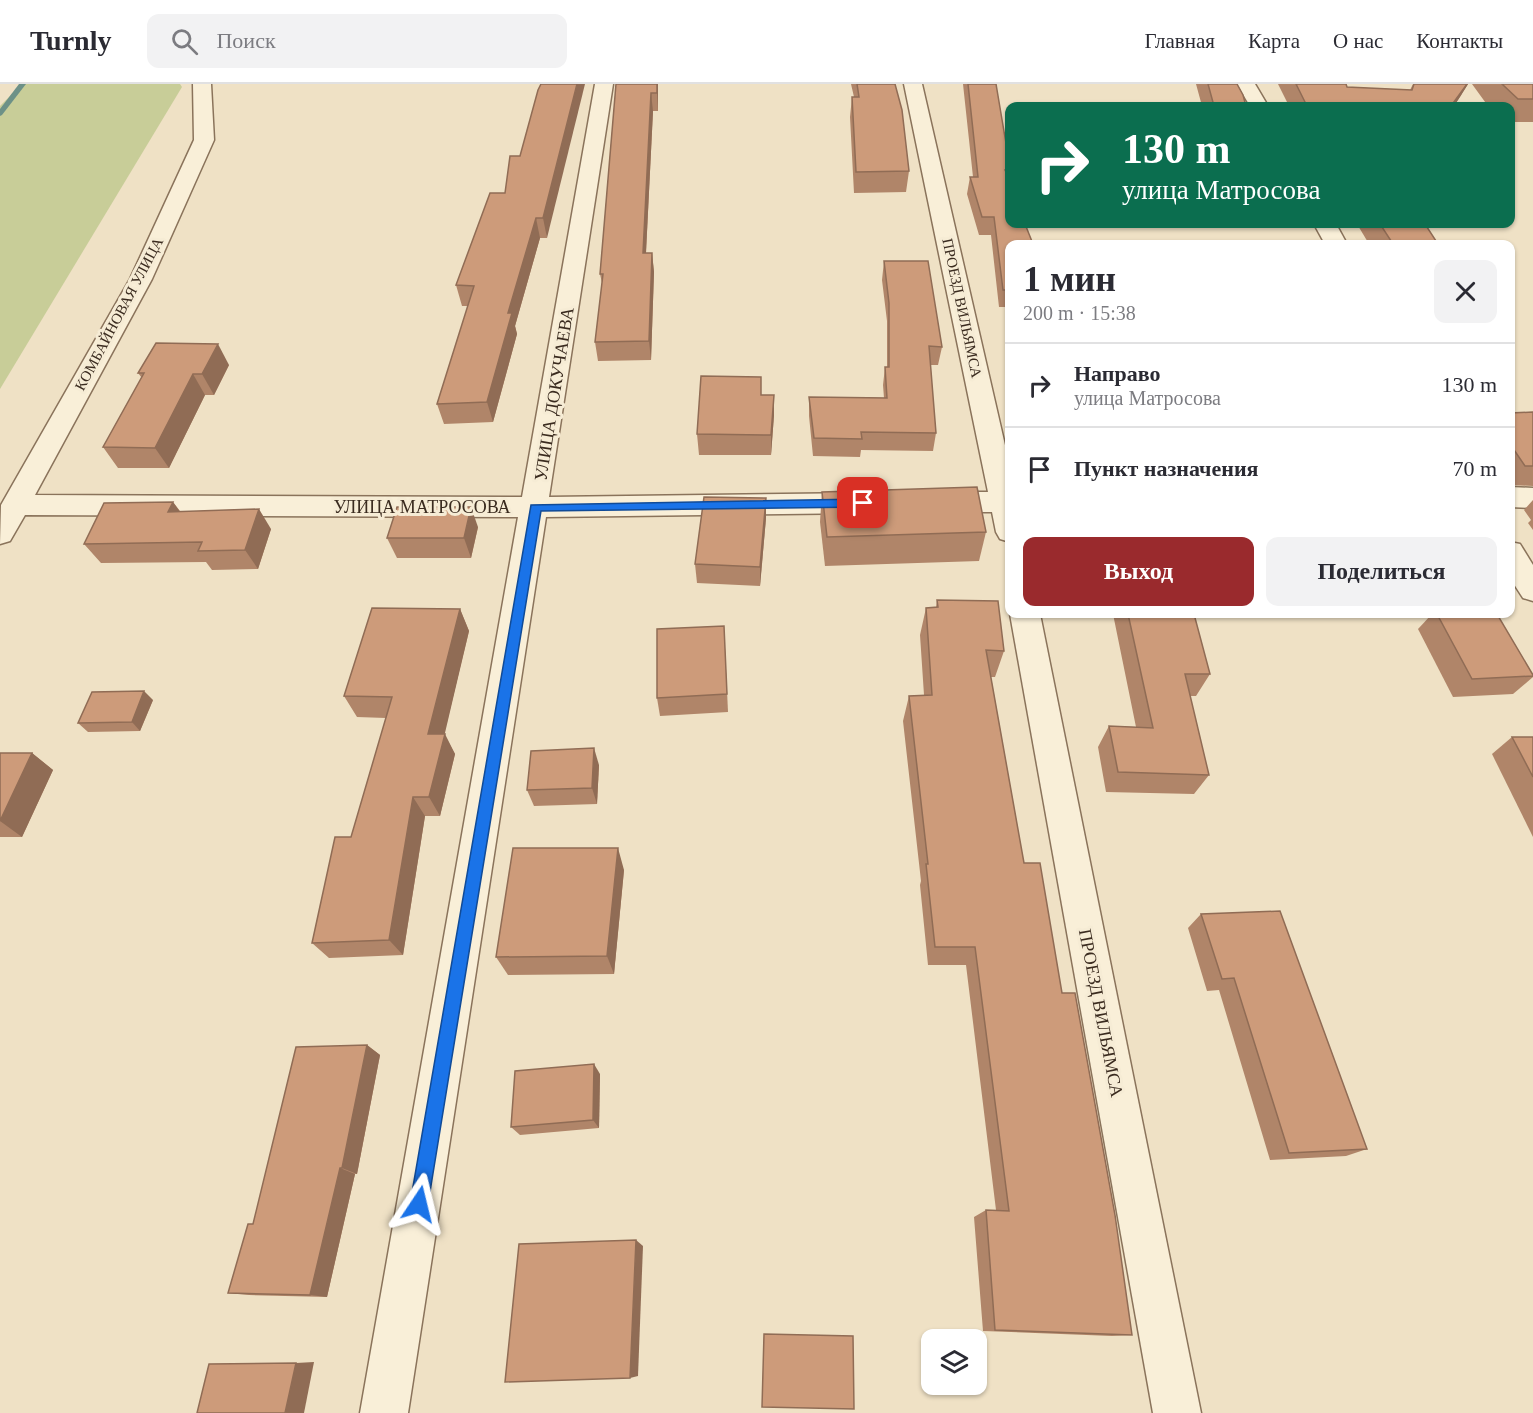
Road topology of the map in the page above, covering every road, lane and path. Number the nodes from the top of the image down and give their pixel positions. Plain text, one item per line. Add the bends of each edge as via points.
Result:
1 (202, 84) edge
2 (604, 84) edge
3 (913, 84) edge
4 (1246, 84) edge
5 (1257, 102) edge
6 (1005, 493) edge
7 (1515, 497) edge
8 (1533, 498) edge
9 (1005, 502) edge
10 (15, 505) junction
11 (536, 507) junction
12 (0, 534) edge
13 (1515, 560) edge
14 (1533, 590) edge
15 (1026, 618) edge
16 (384, 1413) edge
17 (1177, 1413) edge

1 - 10 street, КОМБАЙНОВАЯ УЛИЦА via 204,140 141,279
2 - 11 street, УЛИЦА ДОКУЧАЕВА
3 - 6 street, ПРОЕЗД ВИЛЬЯМСА
4 - 5 street
7 - 8 street
9 - 11 street, УЛИЦА МАТРОСОВА
10 - 11 street, УЛИЦА МАТРОСОВА
10 - 12 street, КОМБАЙНОВАЯ УЛИЦА
11 - 16 street, УЛИЦА ДОКУЧАЕВА
13 - 14 street
15 - 17 street, ПРОЕЗД ВИЛЬЯМСА

